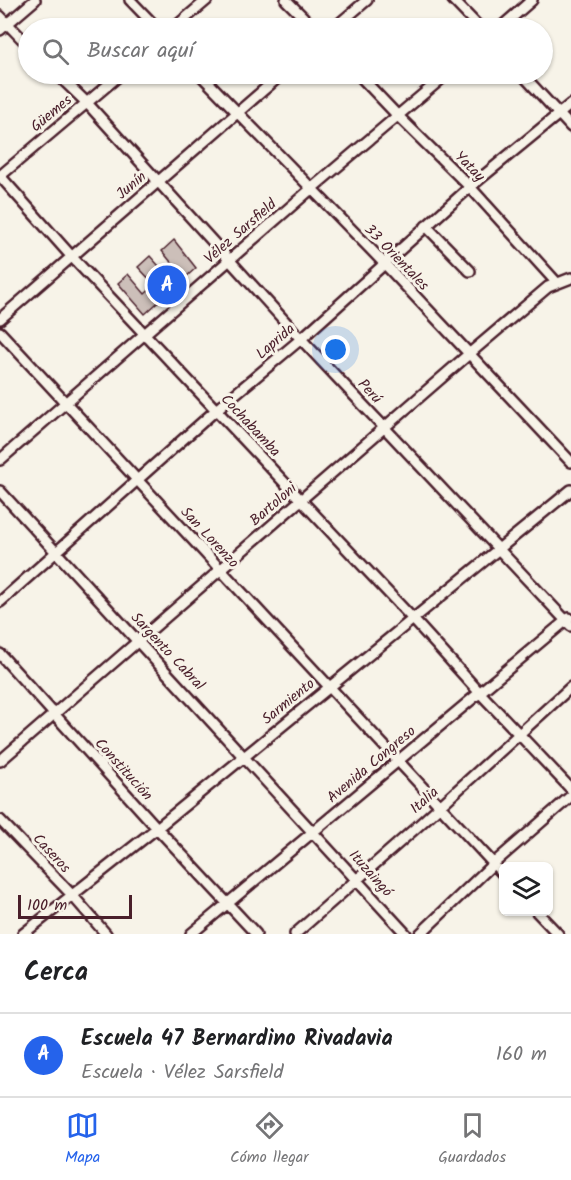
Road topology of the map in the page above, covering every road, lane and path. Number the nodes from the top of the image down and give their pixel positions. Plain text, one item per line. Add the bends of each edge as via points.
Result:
1 (35, 0) edge
2 (130, 0) edge
3 (207, 0) edge
4 (286, 0) edge
5 (367, 0) edge
6 (453, 0) edge
7 (532, 0) edge
8 (0, 16) edge
9 (147, 18) edge
10 (186, 18) edge
11 (304, 18) edge
12 (346, 18) edge
13 (470, 18) edge
14 (511, 18) edge
15 (4, 27) edge
16 (18, 38) edge
17 (67, 84) edge
18 (109, 84) edge
19 (210, 84) edge
20 (270, 84) edge
21 (367, 84) edge
22 (435, 84) edge
23 (532, 84) edge
24 (87, 103) junction
25 (571, 104) edge
26 (237, 112) junction
27 (560, 114) junction
28 (398, 116) junction
29 (571, 127) edge
30 (0, 176) edge
31 (158, 181) junction
32 (470, 186) junction
33 (310, 189) junction
34 (426, 226) junction
35 (72, 256) junction
36 (230, 260) junction
37 (384, 263) junction
38 (470, 272) dead end
39 (571, 278) edge
40 (557, 283) junction
41 (0, 319) edge
42 (0, 332) edge
43 (145, 334) junction
44 (301, 339) junction
45 (469, 354) junction
46 (66, 403) junction
47 (216, 410) junction
48 (384, 428) junction
49 (0, 460) edge
50 (571, 462) edge
51 (137, 480) junction
52 (571, 490) edge
53 (0, 491) edge
54 (301, 500) junction
55 (498, 549) junction
56 (56, 552) junction
57 (220, 570) junction
58 (0, 602) edge
59 (412, 618) junction
60 (569, 621) edge
61 (139, 641) junction
62 (0, 654) edge
63 (329, 687) junction
64 (571, 687) edge
65 (480, 693) junction
66 (54, 714) junction
67 (519, 734) junction
68 (244, 756) junction
69 (0, 760) edge
70 (398, 762) junction
71 (571, 789) edge
72 (571, 796) edge
73 (439, 806) junction
74 (0, 820) edge
75 (157, 828) junction
76 (313, 832) junction
77 (493, 864) junction
78 (499, 870) edge
79 (357, 880) junction
80 (72, 896) junction
81 (227, 904) junction
82 (541, 916) edge
83 (23, 934) edge
84 (106, 934) edge
85 (191, 934) edge
86 (255, 934) edge
87 (295, 934) edge
88 (406, 934) edge
89 (420, 934) edge
90 (558, 934) edge

1 - 15 street
2 - 9 street
3 - 10 street
4 - 11 street
5 - 12 street
6 - 13 street
7 - 14 street
8 - 15 street
15 - 16 street
17 - 24 street, Perú
18 - 24 street, Güemes
19 - 26 street, 33 Orientales
20 - 26 street, Junín
21 - 28 street, Yatay
22 - 28 street, Vélez Sarsfield
23 - 27 street
24 - 30 street, Güemes
24 - 31 street, Perú
25 - 27 street, Laprida
26 - 31 street, Junín
26 - 33 street, 33 Orientales
27 - 29 street
27 - 32 street, Laprida
28 - 32 street, Yatay
28 - 33 street, Vélez Sarsfield
30 - 35 street, Cochabamba
31 - 35 street, Junín
31 - 36 street, Perú
32 - 34 street, Laprida
32 - 40 street, Yatay
33 - 36 street, Vélez Sarsfield
33 - 37 street, 33 Orientales
34 - 37 street, Laprida
34 - 38 street
35 - 41 street, Junín
35 - 43 street, Cochabamba
36 - 43 street, Vélez Sarsfield
36 - 44 street, Perú
37 - 44 street, Laprida
37 - 45 street, 33 Orientales
39 - 40 street, Bartoloni
40 - 45 street, Bartoloni
42 - 46 street, San Lorenzo
43 - 46 street, Vélez Sarsfield
43 - 47 street, Cochabamba
44 - 47 street, Laprida
44 - 48 street, Perú
45 - 48 street, Bartoloni
45 - 50 street, 33 Orientales
46 - 49 street, Vélez Sarsfield
46 - 51 street, San Lorenzo
47 - 51 street, Laprida
47 - 54 street, Cochabamba
48 - 54 street, Bartoloni
48 - 55 street, Perú
51 - 56 street, Laprida
51 - 57 street, San Lorenzo
52 - 55 street, Sarmiento
53 - 56 street, Sargento Cabral
54 - 57 street, Bartoloni
54 - 59 street, Cochabamba
55 - 59 street, Sarmiento
55 - 60 street, Perú
56 - 58 street, Laprida
56 - 61 street, Sargento Cabral
57 - 61 street, Bartoloni
57 - 63 street, San Lorenzo
59 - 63 street, Sarmiento
59 - 65 street, Cochabamba
60 - 65 street, Avenida Congreso
61 - 66 street, Bartoloni
61 - 68 street, Sargento Cabral
62 - 66 street, Constitución
63 - 68 street, Sarmiento
63 - 70 street, San Lorenzo
64 - 67 street, Italia
65 - 67 street, Cochabamba
65 - 70 street, Avenida Congreso
66 - 69 street, Bartoloni
66 - 75 street, Constitución
67 - 71 street, Cochabamba
67 - 73 street, Italia
68 - 75 street, Sarmiento
68 - 76 street, Sargento Cabral
70 - 73 street, San Lorenzo
70 - 76 street, Avenida Congreso
72 - 77 street
73 - 77 street, San Lorenzo
73 - 79 street, Italia
74 - 80 street, Caseros
75 - 80 street, Sarmiento
75 - 81 street, Constitución
76 - 79 street, Ituzaingó
76 - 81 street, Avenida Congreso
77 - 78 street, San Lorenzo
77 - 89 street
79 - 87 street, Italia
79 - 88 street, Ituzaingó
80 - 83 street, Sarmiento
80 - 84 street, Caseros
81 - 85 street, Avenida Congreso
81 - 86 street, Constitución
82 - 90 street

